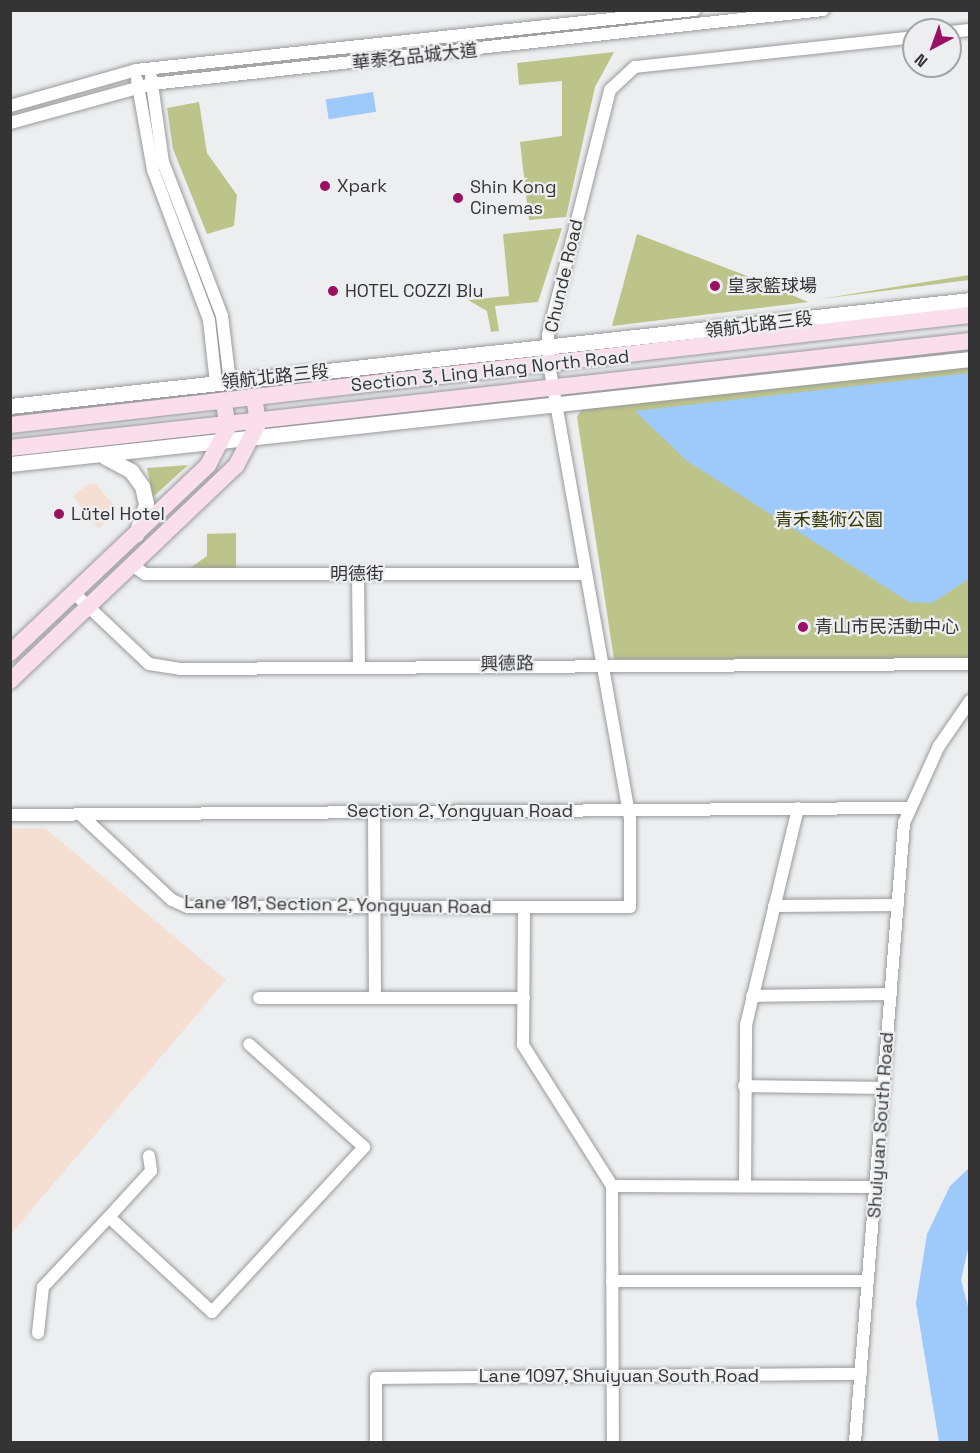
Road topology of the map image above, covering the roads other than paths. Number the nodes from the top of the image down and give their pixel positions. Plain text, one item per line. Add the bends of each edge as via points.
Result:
1 (695, 10) edge
2 (823, 10) edge
3 (902, 38) edge
4 (149, 68) junction
5 (136, 70) junction
6 (152, 84) junction
7 (138, 87) junction
8 (10, 106) edge
9 (10, 123) edge
10 (969, 300) edge
11 (969, 315) edge
12 (969, 341) edge
13 (549, 358) junction
14 (969, 359) edge
15 (223, 383) junction
16 (255, 396) junction
17 (553, 398) junction
18 (223, 400) junction
19 (10, 406) edge
20 (258, 424) junction
21 (10, 425) edge
22 (228, 428) junction
23 (252, 441) junction
24 (220, 443) junction
25 (10, 448) edge
26 (102, 456) junction
27 (10, 464) edge
28 (135, 535) junction
29 (132, 565) junction
30 (358, 574) junction
31 (585, 574) junction
32 (74, 593) junction
33 (88, 607) junction
34 (10, 652) edge
35 (601, 662) junction
36 (969, 664) edge
37 (359, 666) junction
38 (10, 681) edge
39 (969, 701) edge
40 (798, 808) junction
41 (909, 808) junction
42 (626, 810) junction
43 (374, 812) junction
44 (80, 814) junction
45 (10, 815) edge
46 (898, 905) junction
47 (774, 906) junction
48 (374, 907) junction
49 (524, 907) junction
50 (891, 994) junction
51 (752, 996) junction
52 (259, 998) dead end
53 (375, 998) junction
54 (524, 998) junction
55 (249, 1044) dead end
56 (744, 1086) junction
57 (884, 1088) junction
58 (149, 1155) dead end
59 (612, 1186) junction
60 (745, 1186) junction
61 (876, 1187) junction
62 (109, 1217) junction
63 (612, 1281) junction
64 (868, 1281) junction
65 (38, 1333) dead end
66 (861, 1374) junction
67 (612, 1376) junction
68 (376, 1443) edge
69 (613, 1443) edge
70 (855, 1443) edge

1 - 4 street, 華泰名品城大道
2 - 6 street, 華泰名品城大道
3 - 13 street, Chunde Road via 634,67 610,90
4 - 5 street, 華泰名品城大道
4 - 6 street
5 - 7 street
5 - 8 street, 華泰名品城大道
6 - 7 street, 華泰名品城大道
6 - 15 street via 163,162 222,316
7 - 9 street, 華泰名品城大道
7 - 15 street via 153,170 209,320
10 - 13 street, 領航北路三段
11 - 13 main road, Section 3, Ling Hang North Road
12 - 17 main road, Section 3, Ling Hang North Road
13 - 15 street, 領航北路三段
13 - 16 main road, Section 3, Ling Hang North Road
13 - 17 street, Chunde Road
14 - 17 street
15 - 16 street
15 - 18 street
15 - 19 street, 領航北路三段
16 - 18 main road, Section 3, Ling Hang North Road
16 - 20 main road
17 - 20 main road, Section 3, Ling Hang North Road
17 - 23 street
17 - 31 street, Chunde Road
18 - 21 main road, Section 3, Ling Hang North Road
18 - 22 main road
20 - 22 main road, Section 3, Ling Hang North Road
20 - 23 main road
22 - 24 main road
22 - 25 main road, Section 3, Ling Hang North Road
23 - 24 street
23 - 29 main road via 236,466
24 - 26 street
24 - 28 main road via 208,465
26 - 27 street
26 - 28 street via 131,471 142,486 146,504
28 - 32 main road
29 - 30 street, 明德街 via 145,574
29 - 33 main road
30 - 31 street, 明德街
30 - 37 street
31 - 35 street, Chunde Road
32 - 33 street, 興德路
32 - 34 main road
33 - 37 street, 興德路 via 149,664
33 - 38 main road
35 - 36 street, 興德路
35 - 37 street, 興德路
35 - 42 street, Chunde Road
39 - 41 street
40 - 41 street, Section 2, Yongyuan Road
40 - 42 street, Section 2, Yongyuan Road
40 - 47 street
41 - 46 street, Shuiyuan South Road
42 - 43 street, Section 2, Yongyuan Road
42 - 49 street, Lane 181, Section 2, Yongyuan Road via 630,907
43 - 44 street, Section 2, Yongyuan Road
43 - 48 street
44 - 45 street, Section 2, Yongyuan Road
44 - 48 street, Lane 181, Section 2, Yongyuan Road via 179,906
46 - 47 street
46 - 50 street, Shuiyuan South Road
47 - 51 street
48 - 49 street, Lane 181, Section 2, Yongyuan Road
48 - 53 street
49 - 54 street
50 - 51 street
50 - 57 street, Shuiyuan South Road
51 - 56 street via 743,1043
52 - 53 street
53 - 54 street
54 - 59 street via 523,1045
55 - 62 street via 364,1147 212,1312
56 - 57 street
56 - 60 street
57 - 61 street, Shuiyuan South Road
58 - 62 street via 151,1171
59 - 60 street
59 - 63 street
60 - 61 street
61 - 64 street, Shuiyuan South Road
62 - 65 street via 43,1287
63 - 64 street
63 - 67 street
64 - 66 street, Shuiyuan South Road
66 - 67 street, Lane 1097, Shuiyuan South Road
66 - 70 street, Shuiyuan South Road
67 - 68 street, Lane 1097, Shuiyuan South Road via 376,1378
67 - 69 street

